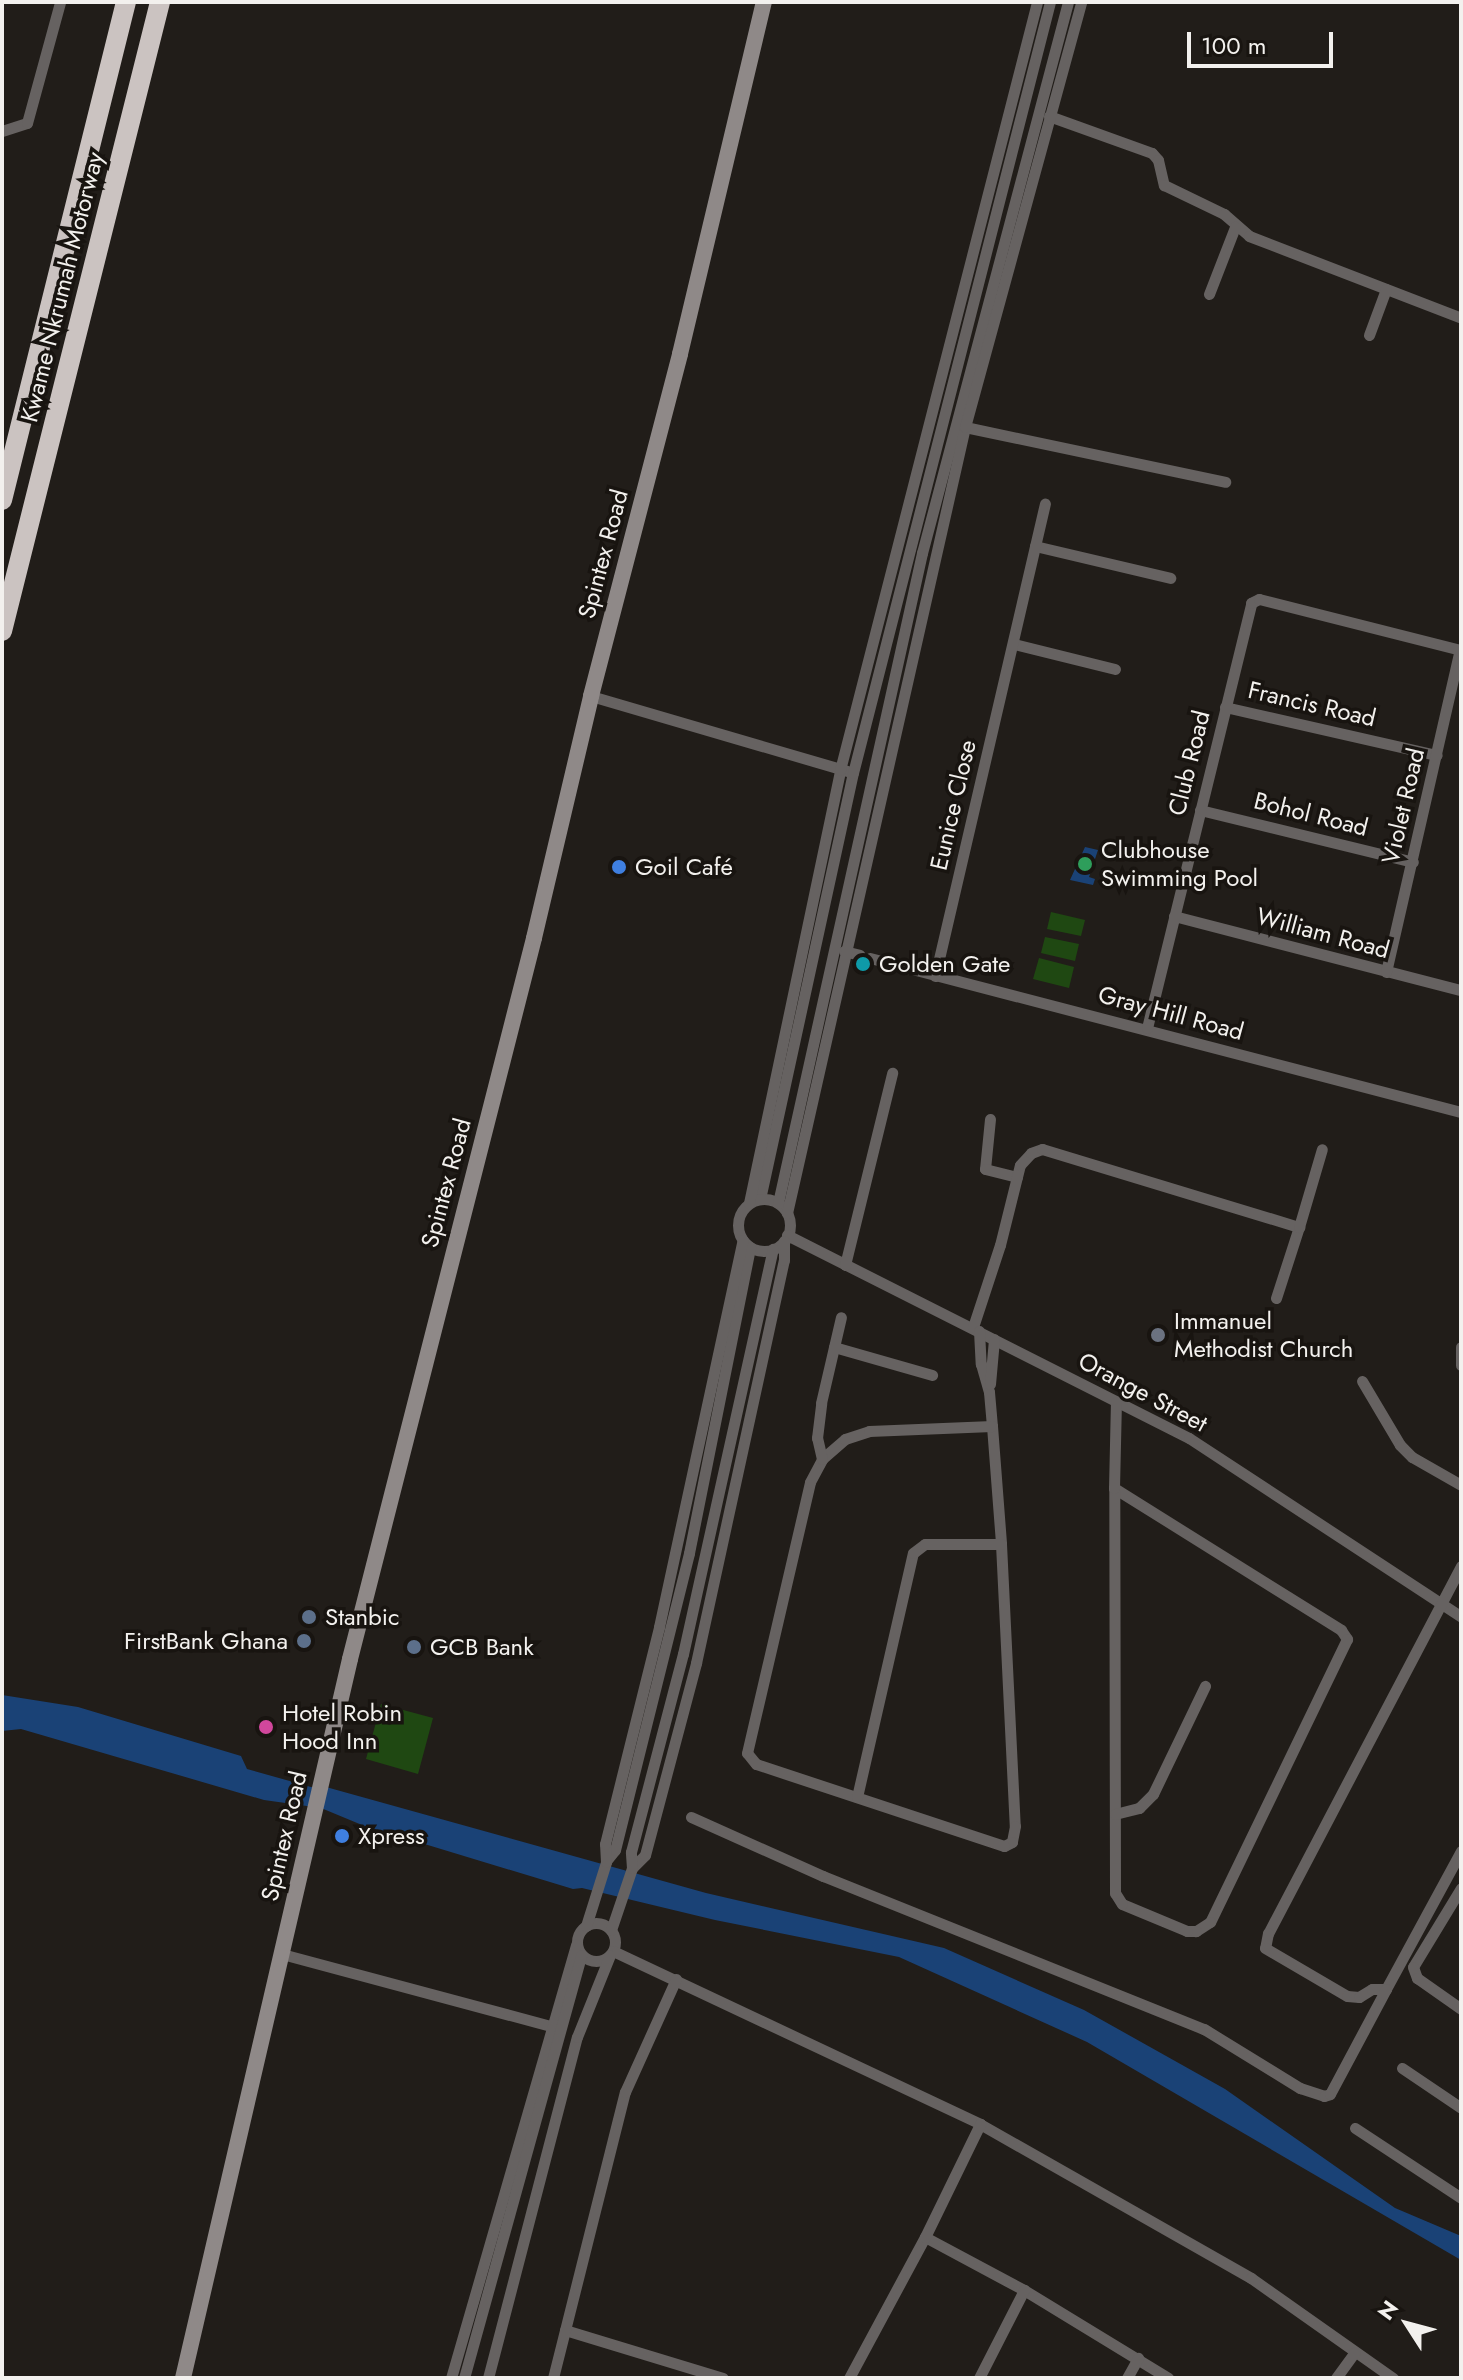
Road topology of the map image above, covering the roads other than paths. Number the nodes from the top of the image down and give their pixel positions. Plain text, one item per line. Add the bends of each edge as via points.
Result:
1 (60, 2) edge
2 (126, 2) edge
3 (160, 2) edge
4 (764, 2) edge
5 (1037, 2) edge
6 (1050, 2) edge
7 (1068, 2) edge
8 (1081, 2) edge
9 (1049, 116) junction
10 (2, 131) edge
11 (1235, 227) junction
12 (1386, 289) junction
13 (1209, 294) dead end
14 (1461, 318) edge
15 (1369, 335) dead end
16 (965, 427) junction
17 (1225, 482) dead end
18 (2, 500) edge
19 (1045, 504) dead end
20 (1035, 546) junction
21 (1170, 578) dead end
22 (2, 631) edge
23 (1014, 644) junction
24 (1461, 650) edge
25 (1115, 669) dead end
26 (591, 696) junction
27 (1225, 707) junction
28 (1437, 755) junction
29 (840, 770) junction
30 (853, 773) junction
31 (870, 777) junction
32 (1200, 810) junction
33 (1413, 862) junction
34 (1174, 916) junction
35 (844, 951) junction
36 (1386, 972) junction
37 (935, 976) junction
38 (1461, 990) edge
39 (1147, 1028) junction
40 (892, 1073) dead end
41 (1461, 1112) edge
42 (990, 1119) dead end
43 (1322, 1149) dead end
44 (1017, 1177) junction
45 (755, 1201) junction
46 (778, 1203) junction
47 (787, 1213) junction
48 (1299, 1227) junction
49 (786, 1238) junction
50 (746, 1243) junction
51 (773, 1249) junction
52 (845, 1265) junction
53 (1276, 1298) dead end
54 (841, 1317) dead end
55 (976, 1329) junction
56 (994, 1339) junction
57 (834, 1347) junction
58 (1461, 1347) edge
59 (1461, 1365) edge
60 (932, 1375) dead end
61 (1362, 1381) dead end
62 (989, 1392) junction
63 (1116, 1402) junction
64 (992, 1426) junction
65 (822, 1459) junction
66 (1461, 1485) edge
67 (1114, 1488) junction
68 (1001, 1544) junction
69 (1461, 1566) edge
70 (1440, 1604) junction
71 (1461, 1617) edge
72 (1205, 1686) dead end
73 (857, 1797) junction
74 (1115, 1814) junction
75 (691, 1817) dead end
76 (1461, 1851) edge
77 (632, 1868) junction
78 (1461, 1888) edge
79 (586, 1926) junction
80 (611, 1930) junction
81 (579, 1950) junction
82 (611, 1953) junction
83 (282, 1954) junction
84 (676, 1979) junction
85 (1386, 1989) junction
86 (1461, 2009) edge
87 (551, 2026) junction
88 (1402, 2068) dead end
89 (1461, 2108) edge
90 (980, 2124) junction
91 (1355, 2128) dead end
92 (1461, 2198) edge
93 (925, 2237) junction
94 (1024, 2290) junction
95 (565, 2330) junction
96 (1355, 2352) junction
97 (1138, 2358) junction
98 (689, 2372) edge
99 (183, 2378) edge
100 (451, 2378) edge
101 (464, 2378) edge
102 (488, 2378) edge
103 (553, 2378) edge
104 (723, 2378) edge
105 (849, 2378) edge
106 (979, 2378) edge
107 (1127, 2378) edge
108 (1168, 2378) edge
109 (1336, 2378) edge
110 (1393, 2378) edge

1 - 10 street via 27,123
2 - 18 highway, Kwame Nkrumah Motorway
3 - 22 highway, Kwame Nkrumah Motorway
4 - 26 main road, Spintex Road
5 - 29 street
6 - 30 street
7 - 31 street via 922,553
8 - 9 street
9 - 11 street via 1152,153 1164,185 1224,214
9 - 16 street
11 - 12 street
11 - 13 street
12 - 14 street
12 - 15 street
16 - 17 street
16 - 35 street
19 - 20 street, Eunice Close
20 - 21 street
20 - 23 street, Eunice Close
23 - 25 street
23 - 37 street, Eunice Close
24 - 27 street, Club Road via 1259,599 1251,603
24 - 28 street, Violet Road
26 - 29 street
26 - 83 main road, Spintex Road
27 - 28 street, Francis Road
27 - 32 street, Club Road
28 - 33 street, Violet Road
29 - 30 street
29 - 45 street
30 - 31 street
30 - 45 street
31 - 46 street
32 - 33 street, Bohol Road
32 - 34 street, Club Road
33 - 36 street, Violet Road
34 - 36 street, William Road
34 - 39 street, Club Road
35 - 37 street, Gray Hill Road
35 - 47 street
36 - 38 street, William Road
37 - 39 street, Gray Hill Road
39 - 41 street, Gray Hill Road
40 - 52 street
42 - 44 street via 985,1169
43 - 48 street
44 - 48 street via 1020,1165 1042,1149
44 - 55 street
45 - 46 street
45 - 50 street via 739,1217
46 - 47 street
47 - 49 street
48 - 53 street
49 - 51 street
49 - 52 street, Orange Street
49 - 77 street via 696,1663 645,1855
50 - 51 street
50 - 79 street via 605,1844 606,1862
51 - 77 street via 683,1654 631,1852
52 - 55 street, Orange Street
54 - 57 street
55 - 56 street, Orange Street
55 - 62 street
56 - 62 street
56 - 63 street, Orange Street
57 - 60 street
57 - 65 street via 817,1438
58 - 59 street
61 - 66 street via 1400,1445
62 - 64 street
63 - 67 street
63 - 70 street, Orange Street via 1189,1438
64 - 65 street via 869,1431 845,1439
64 - 68 street
65 - 73 street via 810,1482 747,1753 756,1764
67 - 74 street
67 - 74 street via 1341,1630 1347,1639 1204,1929 1187,1931 1118,1899 1113,1881
68 - 73 street via 925,1544 913,1553
68 - 73 street via 1012,1842 995,1845
69 - 70 street
70 - 71 street, Orange Street
70 - 85 street via 1275,1919 1265,1948 1347,1996
72 - 74 street via 1153,1794 1139,1808
75 - 85 street via 823,1876 1204,2029 1300,2088 1324,2096 1330,2094
76 - 85 street
77 - 80 street
78 - 86 street via 1413,1967 1417,1978
79 - 80 street via 602,1924
79 - 81 street via 578,1934
80 - 82 street
81 - 82 street via 599,1961
81 - 87 street
81 - 101 street
82 - 84 street
82 - 102 street via 577,2037
83 - 87 street
83 - 99 main road, Spintex Road
84 - 90 street
84 - 95 street via 625,2092
87 - 100 street
88 - 89 street
90 - 93 street
90 - 96 street via 1251,2278
91 - 92 street
93 - 94 street
93 - 105 street
94 - 97 street
94 - 106 street
95 - 98 street
95 - 103 street
96 - 109 street
96 - 110 street
97 - 107 street
97 - 108 street
98 - 104 street

